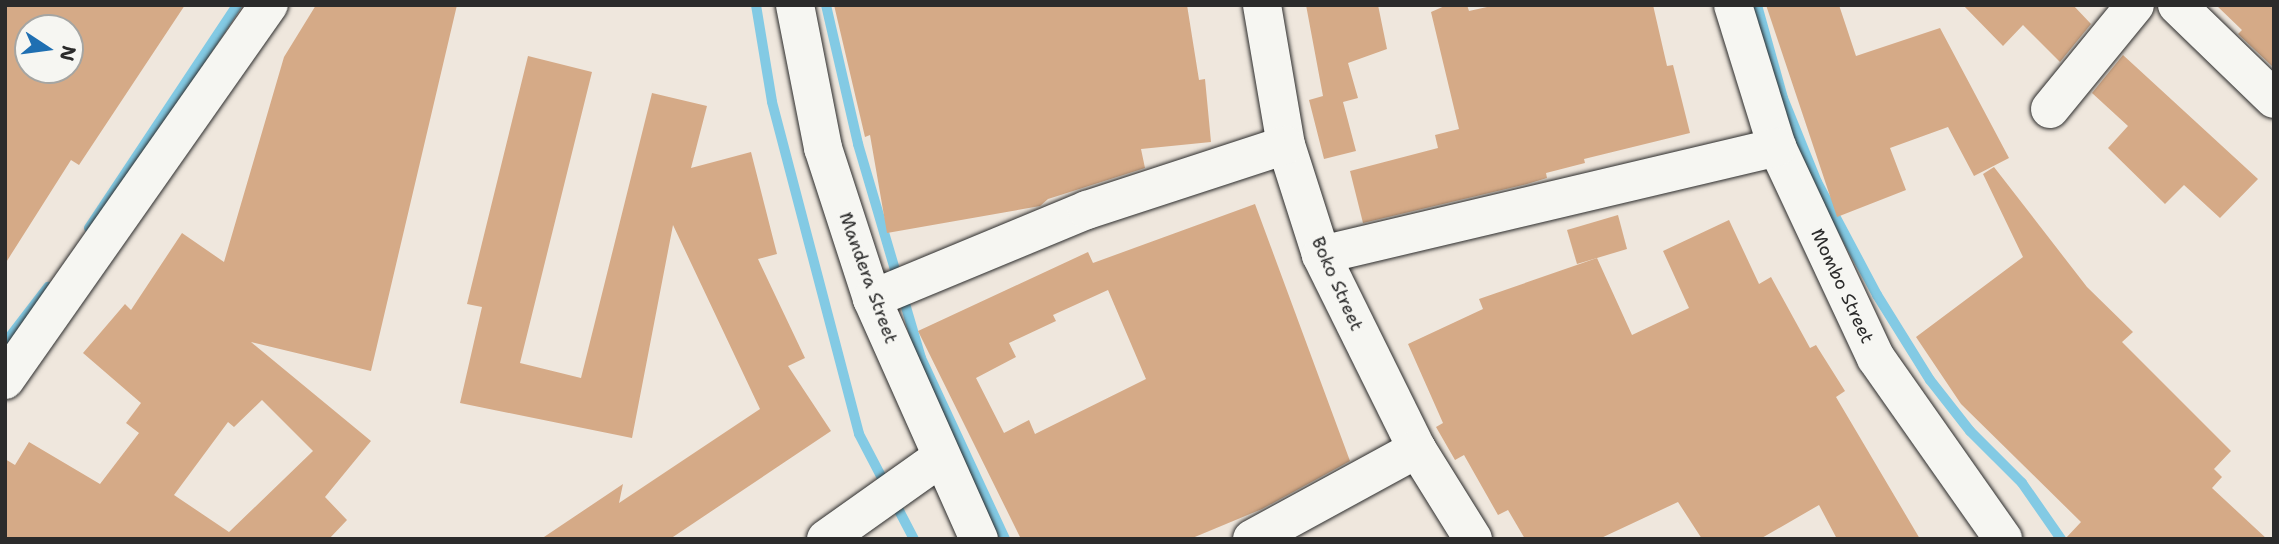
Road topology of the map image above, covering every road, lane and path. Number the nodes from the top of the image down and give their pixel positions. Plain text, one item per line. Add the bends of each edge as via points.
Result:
1 (269, 5) edge
2 (795, 5) edge
3 (1262, 5) edge
4 (1733, 5) edge
5 (2135, 5) edge
6 (2177, 5) edge
7 (2274, 99) edge
8 (2050, 109) dead end
9 (1286, 145) junction
10 (1777, 147) junction
11 (1321, 254) junction
12 (872, 299) junction
13 (5, 380) edge
14 (1417, 449) junction
15 (940, 458) junction
16 (826, 539) edge
17 (979, 539) edge
18 (1252, 539) edge
19 (1474, 539) edge
20 (2003, 539) edge

1 - 13 street
2 - 12 street, Mandera Street via 823,148
3 - 9 street, Boko Street
4 - 10 street, Mombo Street
5 - 8 street
6 - 7 street
9 - 11 street, Boko Street
9 - 12 street via 1087,210
10 - 11 street
10 - 20 street, Mombo Street via 1876,358
11 - 14 street, Boko Street
12 - 15 street, Mandera Street
14 - 18 street
14 - 19 street, Boko Street
15 - 16 street
15 - 17 street, Mandera Street

